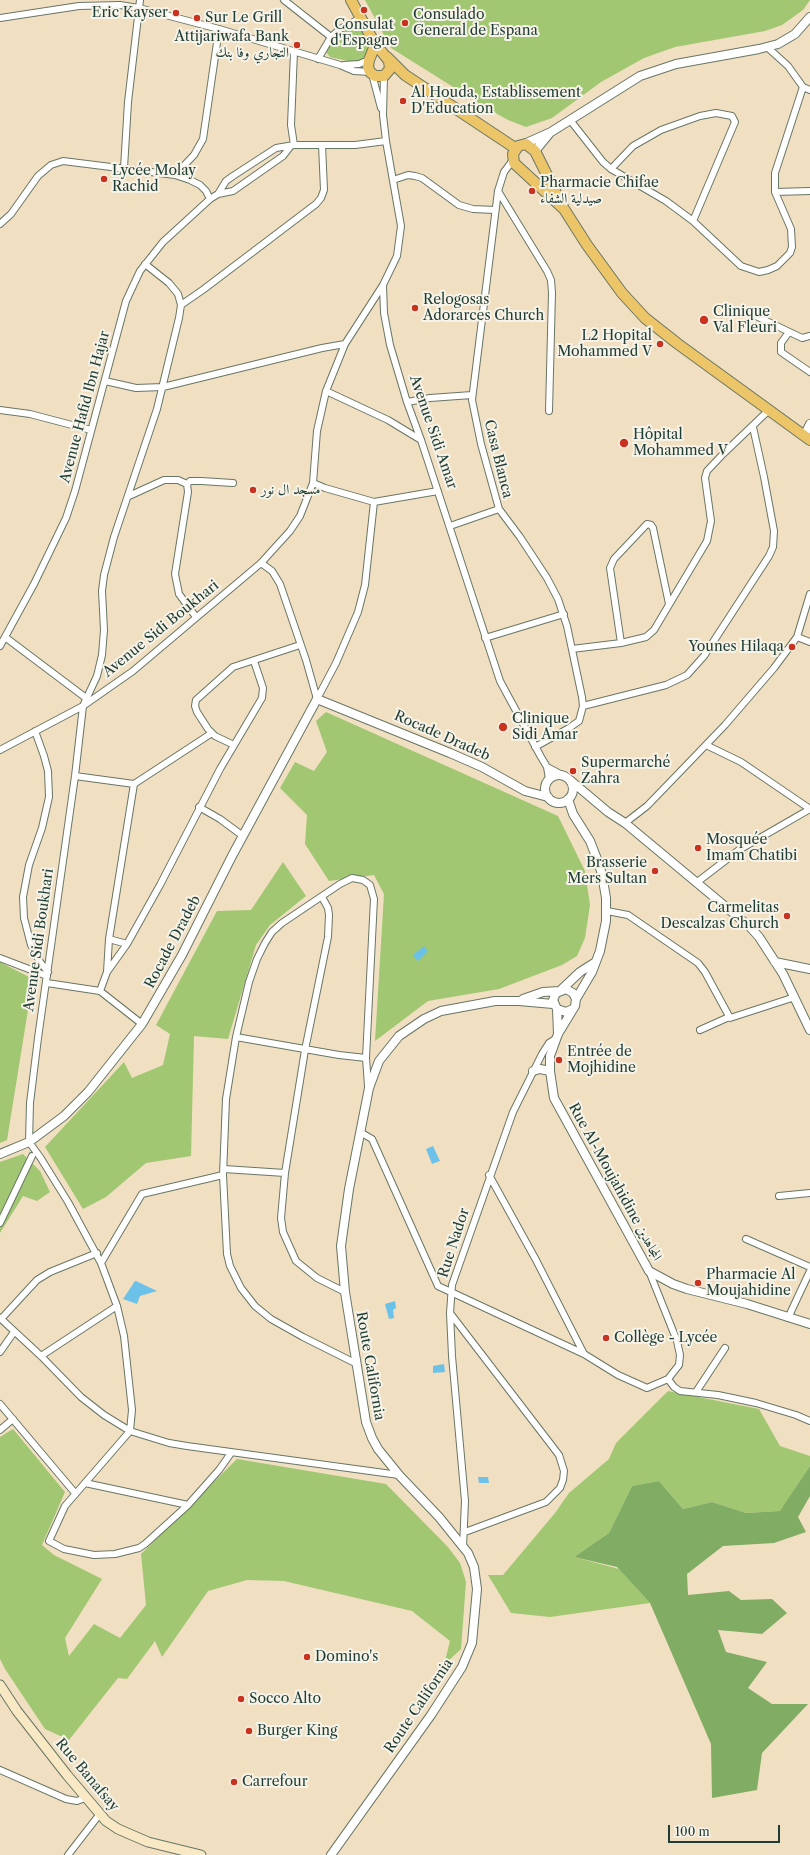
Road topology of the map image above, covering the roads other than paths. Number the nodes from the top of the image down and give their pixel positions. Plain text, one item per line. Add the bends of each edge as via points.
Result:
1 (140, 0) edge
2 (284, 0) edge
3 (351, 0) edge
4 (139, 8) junction
5 (810, 17) edge
6 (0, 18) edge
7 (361, 18) junction
8 (219, 29) junction
9 (331, 37) junction
10 (374, 42) junction
11 (767, 47) junction
12 (294, 52) junction
13 (386, 56) junction
14 (318, 59) junction
15 (340, 65) junction
16 (370, 67) junction
17 (386, 74) junction
18 (405, 74) junction
19 (803, 88) junction
20 (810, 90) edge
21 (383, 115) junction
22 (570, 120) junction
23 (551, 132) junction
24 (386, 141) junction
25 (322, 145) junction
26 (292, 146) junction
27 (519, 146) junction
28 (536, 153) junction
29 (513, 160) junction
30 (124, 168) junction
31 (520, 168) junction
32 (611, 169) junction
33 (175, 175) junction
34 (393, 180) junction
35 (498, 191) junction
36 (810, 191) edge
37 (775, 192) junction
38 (218, 194) junction
39 (210, 199) junction
40 (564, 209) junction
41 (495, 210) junction
42 (693, 221) junction
43 (0, 224) edge
44 (145, 264) junction
45 (383, 285) junction
46 (181, 305) junction
47 (756, 316) dead end
48 (789, 332) junction
49 (810, 336) edge
50 (345, 344) junction
51 (810, 372) edge
52 (105, 381) junction
53 (164, 387) junction
54 (326, 391) junction
55 (472, 395) junction
56 (407, 402) junction
57 (0, 410) edge
58 (770, 410) junction
59 (549, 411) dead end
60 (810, 424) edge
61 (753, 427) junction
62 (91, 430) junction
63 (807, 438) edge
64 (421, 440) junction
65 (233, 483) dead end
66 (313, 483) junction
67 (187, 484) junction
68 (438, 491) junction
69 (128, 496) junction
70 (374, 502) junction
71 (499, 510) junction
72 (450, 526) junction
73 (261, 563) junction
74 (810, 594) edge
75 (669, 604) junction
76 (564, 614) junction
77 (196, 617) junction
78 (5, 637) junction
79 (797, 637) junction
80 (485, 638) junction
81 (810, 642) edge
82 (621, 643) junction
83 (300, 645) junction
84 (0, 646) edge
85 (572, 649) junction
86 (254, 660) junction
87 (86, 698) junction
88 (317, 699) junction
89 (83, 706) junction
90 (583, 706) junction
91 (35, 731) junction
92 (212, 733) junction
93 (234, 745) junction
94 (706, 745) junction
95 (535, 747) junction
96 (0, 750) edge
97 (547, 767) junction
98 (76, 776) junction
99 (567, 778) junction
100 (547, 782) junction
101 (134, 784) junction
102 (533, 793) junction
103 (589, 796) junction
104 (548, 797) junction
105 (570, 797) junction
106 (558, 803) junction
107 (200, 808) junction
108 (810, 809) edge
109 (573, 814) junction
110 (625, 823) junction
111 (243, 836) junction
112 (696, 883) junction
113 (322, 897) junction
114 (606, 911) junction
115 (109, 939) junction
116 (127, 944) junction
117 (0, 958) edge
118 (775, 962) junction
119 (594, 963) junction
120 (810, 969) edge
121 (107, 972) junction
122 (47, 977) junction
123 (561, 990) junction
124 (100, 991) junction
125 (794, 997) junction
126 (576, 999) junction
127 (519, 1001) junction
128 (555, 1007) junction
129 (572, 1009) junction
130 (729, 1017) junction
131 (142, 1024) junction
132 (700, 1030) dead end
133 (810, 1030) edge
134 (558, 1036) junction
135 (236, 1038) junction
136 (305, 1050) junction
137 (366, 1058) junction
138 (533, 1071) junction
139 (550, 1071) junction
140 (368, 1088) junction
141 (360, 1132) junction
142 (29, 1142) junction
143 (0, 1154) edge
144 (32, 1156) dead end
145 (223, 1172) junction
146 (285, 1173) junction
147 (489, 1175) junction
148 (810, 1193) edge
149 (779, 1196) dead end
150 (0, 1223) edge
151 (746, 1239) dead end
152 (97, 1253) junction
153 (101, 1263) junction
154 (810, 1267) edge
155 (810, 1271) edge
156 (649, 1272) junction
157 (345, 1292) junction
158 (451, 1292) junction
159 (117, 1306) junction
160 (450, 1313) junction
161 (788, 1318) junction
162 (0, 1319) edge
163 (810, 1324) edge
164 (14, 1332) junction
165 (725, 1348) dead end
166 (0, 1352) edge
167 (584, 1354) junction
168 (41, 1356) junction
169 (356, 1363) junction
170 (668, 1379) junction
171 (696, 1392) junction
172 (0, 1404) edge
173 (13, 1419) junction
174 (810, 1422) edge
175 (0, 1430) edge
176 (130, 1431) junction
177 (231, 1453) junction
178 (399, 1475) junction
179 (85, 1483) junction
180 (75, 1493) junction
181 (188, 1505) junction
182 (465, 1532) junction
183 (463, 1547) junction
184 (0, 1685) edge
185 (0, 1770) edge
186 (84, 1798) junction
187 (99, 1815) junction
188 (68, 1855) edge
189 (201, 1855) edge
190 (330, 1855) edge

1 - 4 street
2 - 9 street
3 - 7 main road
4 - 6 street via 120,5 79,6
4 - 8 street
4 - 30 street via 128,102
5 - 11 street via 791,37
7 - 9 street via 340,28
7 - 10 main road
8 - 12 street
8 - 33 street via 203,139 194,155
9 - 14 street
10 - 13 main road
10 - 16 main road
11 - 19 street via 788,66
11 - 22 street via 662,68 640,76
12 - 14 street
12 - 26 street
13 - 16 main road via 377,54
13 - 17 main road via 390,65
13 - 18 main road
14 - 15 street
15 - 16 street
15 - 16 street via 354,71
16 - 17 main road via 375,76
16 - 21 street, Avenue Sidi Amar
17 - 18 main road
17 - 21 street, Avenue Sidi Amar
18 - 27 main road
19 - 20 street
19 - 37 street via 775,173
21 - 24 street, Avenue Sidi Amar
22 - 23 street
22 - 32 street
23 - 27 street
23 - 28 street
24 - 25 street via 355,145
24 - 34 street, Avenue Sidi Amar
25 - 26 street
25 - 46 street via 322,198 284,230
26 - 38 street via 283,156 233,191
26 - 38 street via 276,148 252,162 226,181
27 - 28 main road via 530,146
27 - 29 main road via 512,154
28 - 31 main road via 532,166
28 - 40 main road
29 - 31 main road
29 - 35 street, Casa Blanca via 504,172
30 - 33 street
30 - 43 street via 62,161 51,164 38,176 11,214
31 - 40 main road
32 - 42 street via 649,190
32 - 42 street via 633,146 661,130 700,116 716,113 732,116 735,122
33 - 39 street via 200,185
34 - 41 street via 408,175 422,178 460,205 473,209
34 - 45 street, Avenue Sidi Amar via 400,236 397,256
35 - 41 street, Casa Blanca
35 - 59 street via 551,280
36 - 37 street
37 - 42 street via 791,229 792,247 785,259 768,270 759,272 741,266
38 - 39 street, Avenue Hafid Ibn Hajar
39 - 44 street, Avenue Hafid Ibn Hajar via 163,242
40 - 58 main road via 622,294 645,318
41 - 55 street, Casa Blanca via 483,323
44 - 46 street via 169,283 178,294
44 - 52 street, Avenue Hafid Ibn Hajar via 126,301
45 - 50 street, Avenue Sidi Boukhari
45 - 56 street, Avenue Sidi Amar via 387,331
46 - 53 street
47 - 48 street
48 - 49 street via 802,338
48 - 51 street via 781,343 781,352
50 - 53 street
50 - 54 street, Avenue Sidi Boukhari
52 - 53 street via 136,388
52 - 62 street, Avenue Hafid Ibn Hajar
53 - 69 street
54 - 64 street via 388,420
54 - 66 street, Avenue Sidi Boukhari via 317,431
55 - 56 street
55 - 71 street, Casa Blanca via 481,444
56 - 64 street, Avenue Sidi Amar
57 - 62 street via 42,417
58 - 61 street
58 - 63 main road
60 - 63 street
61 - 75 street via 707,471 705,478 710,513 709,534
61 - 90 street via 774,531 773,547 769,556 704,656 687,675 666,685
62 - 78 street, Avenue Hafid Ibn Hajar via 73,498 62,528
64 - 68 street, Avenue Sidi Amar
65 - 67 street via 201,481
66 - 70 street
66 - 73 street, Avenue Sidi Boukhari via 296,522
67 - 69 street via 178,480 164,480
67 - 77 street via 188,492 175,574 179,594
68 - 70 street
68 - 72 street, Avenue Sidi Amar
69 - 87 street via 105,568 102,591 102,655 97,676
70 - 88 street, Rocade Dradeb via 365,585 358,612
71 - 72 street
71 - 76 street, Casa Blanca via 548,578
72 - 80 street, Avenue Sidi Amar
73 - 77 street, Avenue Sidi Boukhari
73 - 83 street via 278,579
74 - 79 street
75 - 82 street via 659,624 650,634
75 - 82 street via 653,528 647,524 614,559 610,568
76 - 80 street
76 - 85 street, Casa Blanca
77 - 89 street, Avenue Sidi Boukhari via 138,667
78 - 84 street, Avenue Hafid Ibn Hajar
78 - 87 street
79 - 81 street
79 - 94 street via 774,668
80 - 95 street, Avenue Sidi Amar via 500,681
82 - 85 street
83 - 86 street
83 - 88 street
85 - 90 street, Casa Blanca
86 - 92 street via 230,669 196,700 197,712
86 - 93 street via 263,695
87 - 89 street
88 - 102 street, Rocade Dradeb via 456,756 524,791
88 - 111 street, Rocade Dradeb
89 - 91 street
89 - 98 street, Avenue Sidi Boukhari
90 - 95 street via 580,718 575,724
91 - 96 street
91 - 122 street via 48,771 49,798 42,828 29,864 23,897 24,918 31,945
92 - 93 street
92 - 101 street
93 - 107 street
94 - 108 street via 741,762
94 - 110 street via 647,806
95 - 97 street
97 - 99 street
97 - 100 street
98 - 101 street
98 - 122 street, Avenue Sidi Boukhari
99 - 100 street via 556,775
99 - 103 street
99 - 105 street via 573,788
100 - 102 street
100 - 104 street
101 - 115 street
102 - 104 street, Rocade Dradeb
103 - 105 street
103 - 110 street
104 - 106 street
105 - 106 street
105 - 109 street
106 - 109 street
107 - 111 street
107 - 116 street
108 - 112 street via 739,850
109 - 114 street via 590,841 602,874
110 - 112 street
111 - 131 street, Rocade Dradeb via 182,955
112 - 118 street via 747,924
113 - 135 street via 282,923 265,943 249,982
113 - 136 street via 328,908 328,937
113 - 137 street via 352,878 363,880 373,890
114 - 119 street via 605,932
114 - 130 street via 628,915 698,963
115 - 116 street
115 - 121 street
116 - 121 street
117 - 122 street
118 - 120 street
118 - 125 street
119 - 123 street
119 - 126 street
121 - 124 street
122 - 124 street
122 - 142 street, Avenue Sidi Boukhari via 30,1103
123 - 126 street via 573,993
123 - 127 street, Route California via 543,992
123 - 128 street via 554,996
124 - 131 street
125 - 130 street via 737,1017
125 - 133 street
126 - 129 street
127 - 128 street, Route California
127 - 140 street, Route California via 480,1003 451,1008 424,1019 399,1036 386,1051
128 - 129 street via 566,1012
128 - 134 street, Rue Al-Moujahidine المجاهدين
129 - 134 street, Rue Al-Moujahidine المجاهدين
130 - 132 street
131 - 142 street, Rocade Dradeb via 88,1092 64,1116
134 - 138 street, Rue Nador via 549,1043
134 - 139 street, Rue Al-Moujahidine المجاهدين via 550,1056
135 - 136 street
135 - 145 street via 226,1099
136 - 137 street
136 - 146 street
137 - 140 street
138 - 139 street
138 - 147 street, Rue Nador via 513,1112
139 - 156 street, Rue Al-Moujahidine المجاهدين via 551,1087 559,1108
140 - 141 street, Route California
141 - 157 street, Route California via 342,1240
141 - 158 street via 372,1139 438,1286
142 - 143 street, Rocade Dradeb
142 - 152 street
144 - 150 street
145 - 146 street
145 - 153 street via 142,1194
145 - 169 street via 227,1254 241,1288 255,1306 271,1319
146 - 157 street via 281,1218 283,1232 292,1255 300,1266 317,1278
147 - 158 street, Rue Nador
147 - 167 street
148 - 149 street
151 - 154 street
152 - 153 street
152 - 162 street via 37,1280
153 - 159 street
155 - 161 street
156 - 161 street, Rue Al-Moujahidine المجاهدين via 680,1286
156 - 170 street via 680,1351 679,1365
157 - 169 street, Route California
158 - 160 street, Rue Nador
158 - 167 street
159 - 168 street
159 - 176 street via 129,1373 132,1410
160 - 182 street, Rue Nador via 466,1501
160 - 182 street via 559,1455 564,1471 564,1480 560,1488 546,1502
161 - 163 street, Rue Al-Moujahidine المجاهدين
162 - 164 street
164 - 166 street
164 - 168 street
165 - 171 street
167 - 170 street via 644,1388
168 - 176 street via 81,1397 104,1416
169 - 178 street, Route California via 368,1431 378,1449
170 - 171 street via 680,1391
171 - 174 street via 756,1403 796,1414
172 - 173 street
173 - 175 street
173 - 180 street
176 - 177 street via 169,1443
176 - 179 street
177 - 178 street
177 - 181 street
178 - 183 street, Route California
179 - 180 street
179 - 181 street
180 - 181 street via 60,1513 49,1541 64,1549 94,1555 115,1554 139,1548
182 - 183 street, Rue Nador
183 - 190 street, Route California via 474,1567 477,1589 472,1642 465,1660 445,1695
184 - 186 main road, Rue Banafsay
185 - 186 street via 66,1799 77,1801
186 - 187 main road, Rue Banafsay
187 - 188 street
187 - 189 main road, Rue Banafsay via 132,1836

